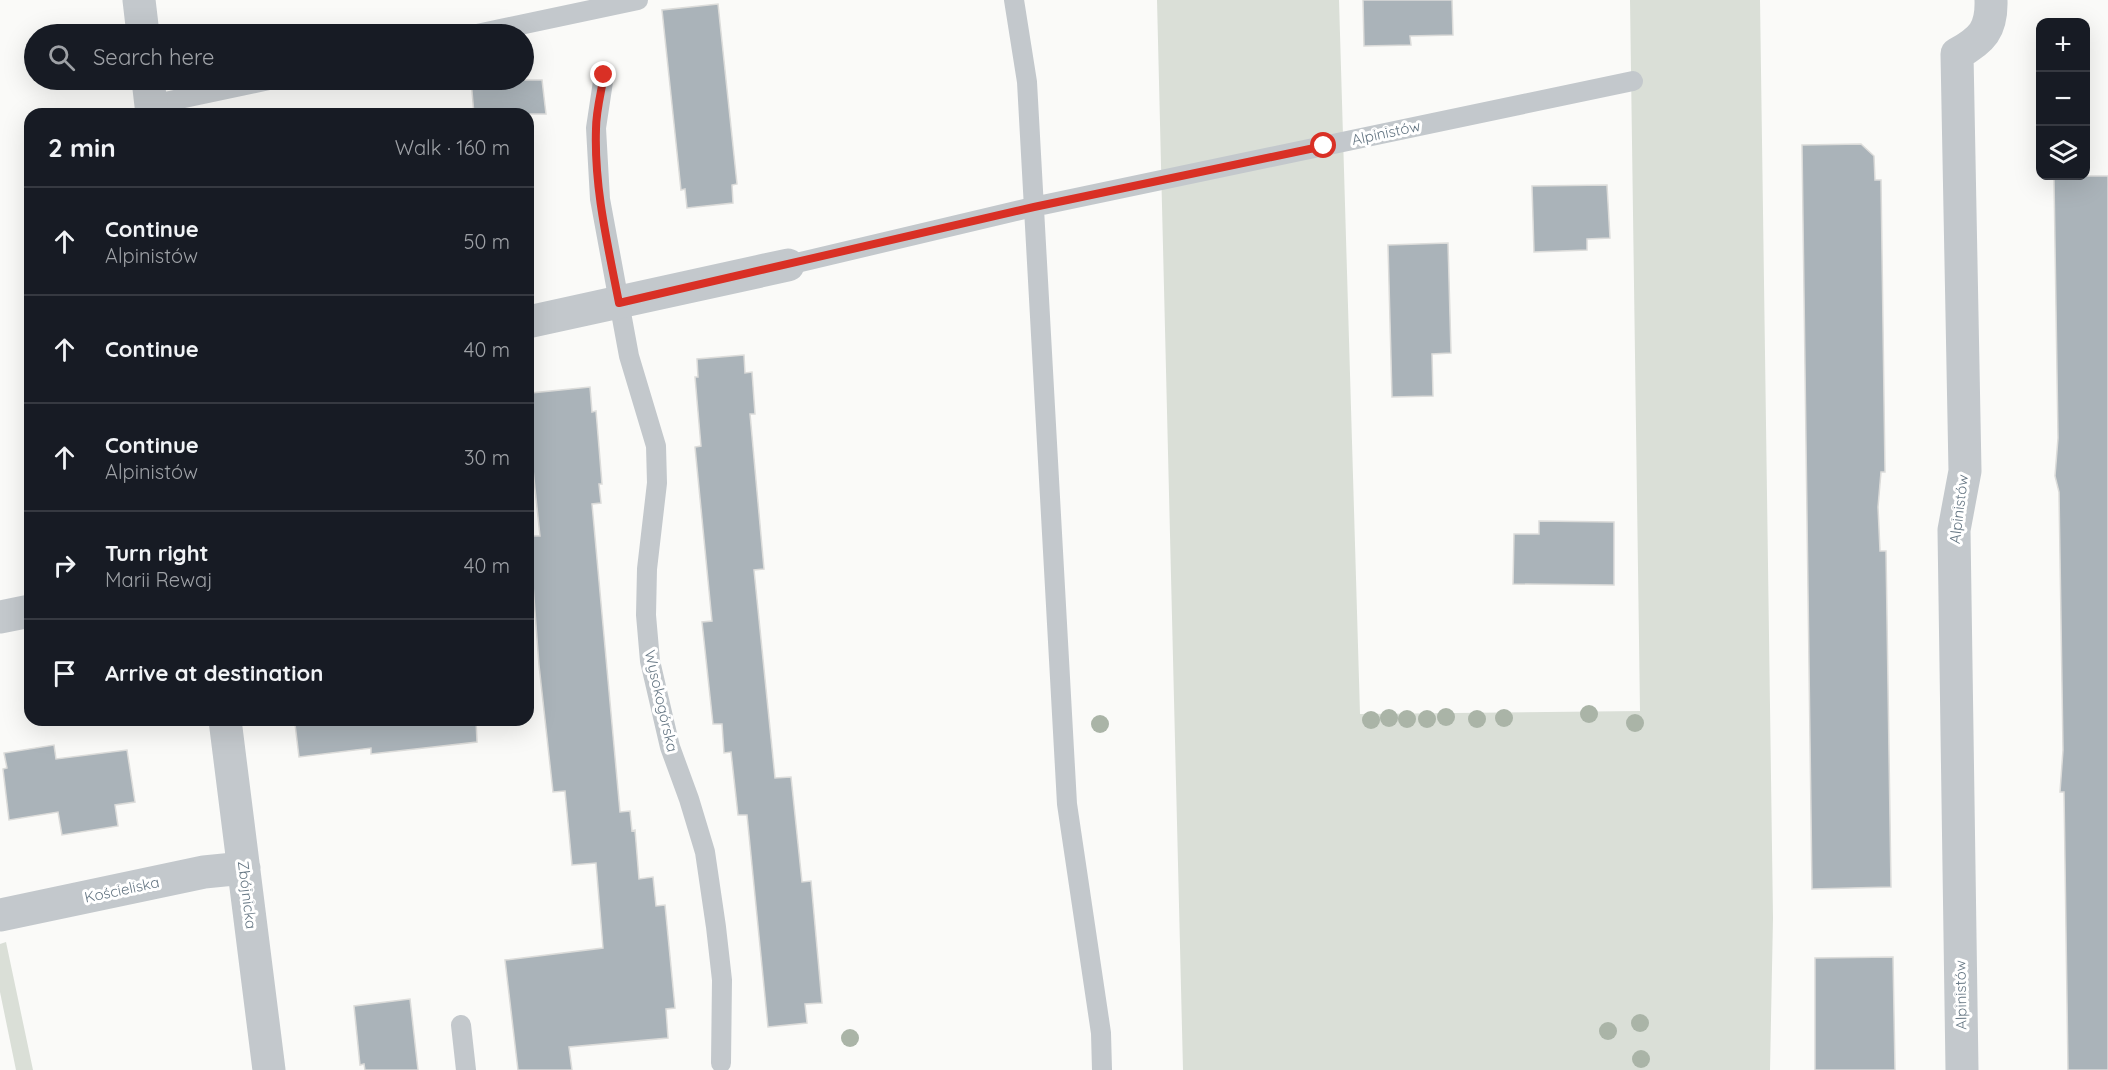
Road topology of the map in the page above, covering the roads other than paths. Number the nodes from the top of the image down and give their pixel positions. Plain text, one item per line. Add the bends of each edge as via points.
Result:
1 (139, 0) edge
2 (638, 0) edge
3 (1014, 0) edge
4 (1991, 0) edge
5 (142, 24) edge
6 (524, 24) edge
7 (604, 75) dead end
8 (1633, 81) dead end
9 (210, 90) edge
10 (150, 100) edge
11 (1034, 207) junction
12 (788, 265) joint
13 (619, 303) junction
14 (534, 321) edge
15 (24, 612) edge
16 (0, 617) edge
17 (226, 726) edge
18 (244, 868) junction
19 (0, 915) edge
20 (461, 1025) dead end
21 (721, 1063) dead end
22 (269, 1070) edge
23 (466, 1070) edge
24 (1102, 1070) edge
25 (1962, 1070) edge

1 - 5 street
2 - 6 lane
3 - 11 lane via 1027,82
4 - 25 street, Alpinistów via 1988,27 1982,37 1957,54 1965,471 1954,530
7 - 13 lane, Wysokogórska via 596,128 596,161
8 - 11 lane, Alpinistów
9 - 10 lane
11 - 12 lane, Alpinistów
11 - 24 lane via 1067,804 1101,1033
12 - 13 street
13 - 14 street
13 - 21 lane, Wysokogórska via 629,356 656,446 657,483 647,569 650,661 670,747 705,852 722,980
15 - 16 street
17 - 18 street, Zbójnicka
18 - 19 street, Kościeliska via 204,872
18 - 22 street, Zbójnicka
20 - 23 lane

